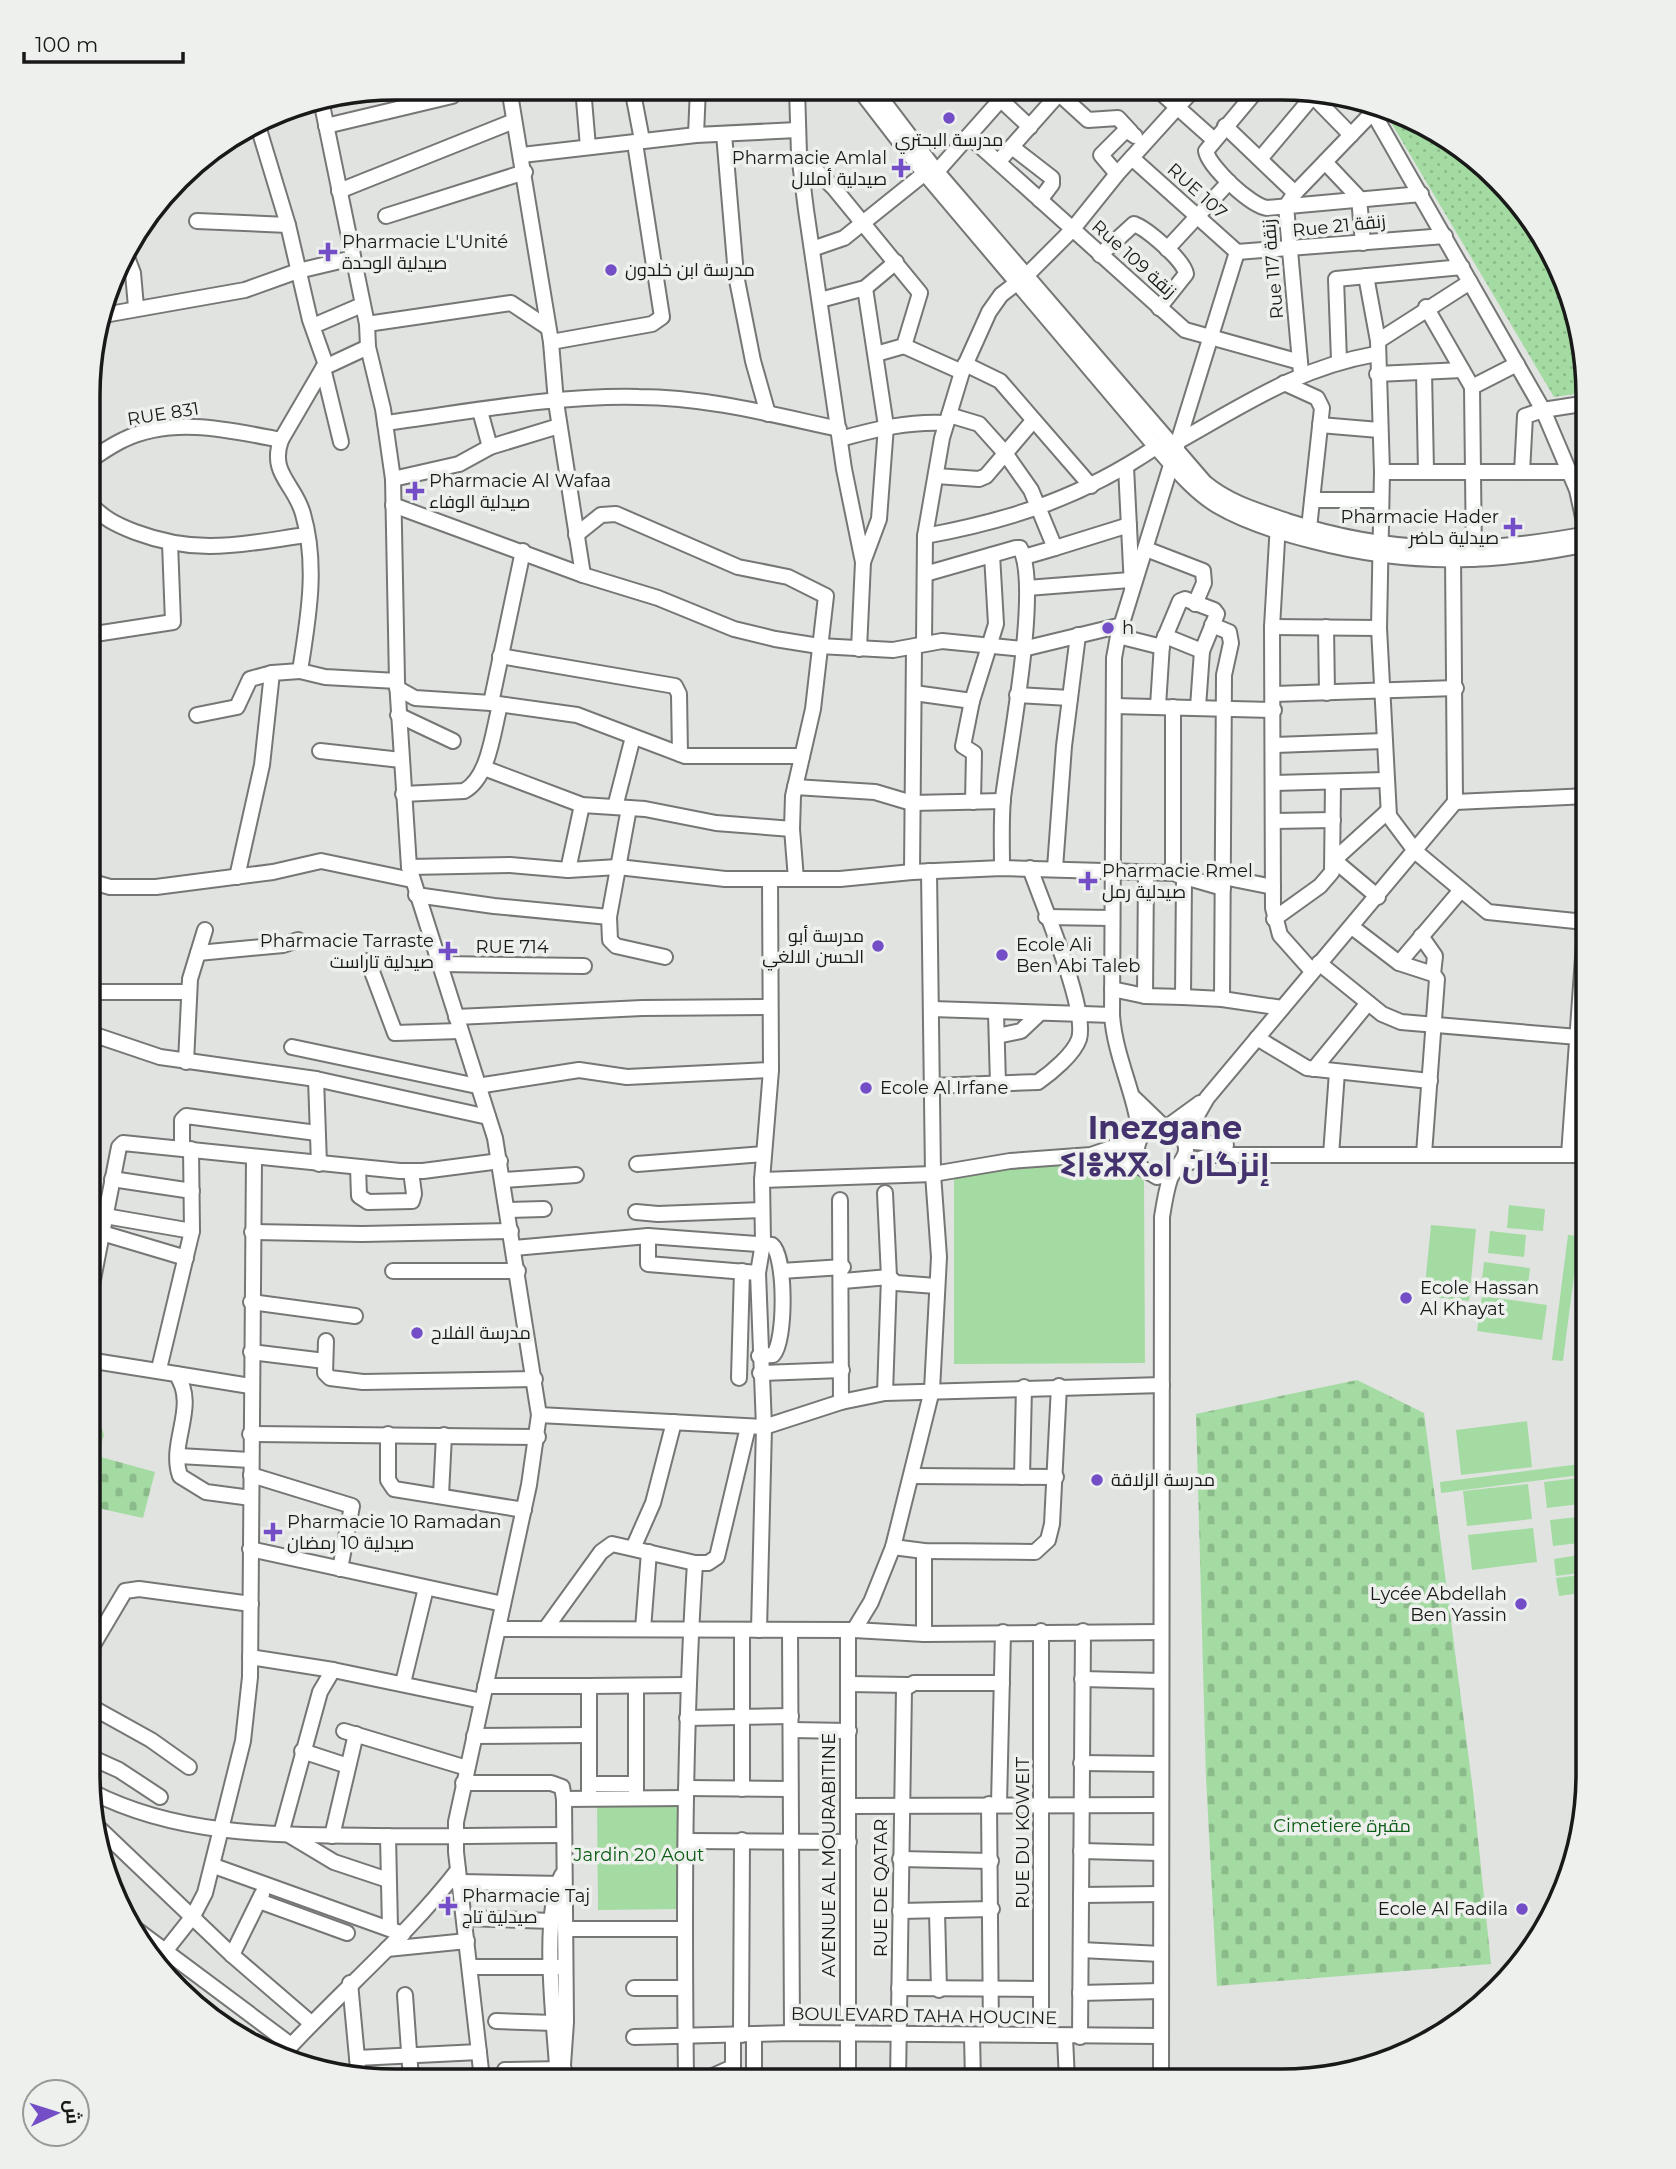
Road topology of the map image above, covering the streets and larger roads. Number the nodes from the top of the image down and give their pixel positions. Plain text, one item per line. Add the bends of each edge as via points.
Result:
1 (435, 100) edge
2 (511, 100) edge
3 (584, 100) edge
4 (633, 100) edge
5 (697, 100) edge
6 (797, 100) edge
7 (868, 100) edge
8 (881, 100) edge
9 (1001, 100) edge
10 (1009, 100) edge
11 (1052, 100) edge
12 (1068, 100) edge
13 (1170, 100) edge
14 (1184, 100) edge
15 (1248, 100) edge
16 (1304, 100) edge
17 (1319, 102) edge
18 (1178, 107) junction
19 (323, 109) edge
20 (1370, 113) edge
21 (1374, 114) edge
22 (514, 121) junction
23 (326, 126) junction
24 (1225, 126) junction
25 (1030, 127) junction
26 (797, 130) junction
27 (260, 132) edge
28 (1131, 132) junction
29 (724, 134) junction
30 (696, 135) junction
31 (1351, 135) junction
32 (969, 136) junction
33 (1213, 139) junction
34 (638, 142) junction
35 (1144, 145) junction
36 (1012, 147) junction
37 (588, 148) junction
38 (799, 154) junction
39 (522, 155) junction
40 (1132, 158) junction
41 (1260, 159) junction
42 (999, 161) junction
43 (1325, 162) junction
44 (525, 172) junction
45 (931, 174) junction
46 (1117, 174) junction
47 (1229, 182) junction
48 (339, 191) junction
49 (1294, 192) junction
50 (1421, 194) junction
51 (1360, 198) junction
52 (1040, 200) junction
53 (1286, 206) junction
54 (386, 216) dead end
55 (1197, 218) junction
56 (197, 221) dead end
57 (863, 221) junction
58 (288, 225) junction
59 (1072, 230) junction
60 (1445, 236) junction
61 (1363, 243) junction
62 (812, 248) junction
63 (1167, 249) junction
64 (1290, 251) junction
65 (1237, 252) junction
66 (1100, 255) junction
67 (353, 258) junction
68 (896, 262) junction
69 (130, 265) edge
70 (1462, 267) junction
71 (298, 271) junction
72 (1366, 275) junction
73 (1022, 279) junction
74 (1470, 282) junction
75 (864, 288) junction
76 (820, 300) junction
77 (362, 306) junction
78 (136, 307) junction
79 (1426, 307) junction
80 (1159, 308) junction
81 (112, 313) edge
82 (368, 324) junction
83 (313, 326) junction
84 (547, 327) junction
85 (1212, 339) junction
86 (551, 342) junction
87 (904, 346) junction
88 (368, 347) junction
89 (1377, 347) junction
90 (876, 354) junction
91 (1339, 360) junction
92 (1517, 363) junction
93 (324, 366) junction
94 (964, 368) junction
95 (1301, 368) junction
96 (1462, 370) junction
97 (1424, 372) junction
98 (1377, 374) junction
99 (1284, 383) junction
100 (1472, 387) junction
101 (556, 402) junction
102 (1576, 405) edge
103 (1543, 410) junction
104 (480, 411) junction
105 (768, 414) junction
106 (948, 419) junction
107 (1032, 422) junction
108 (385, 423) junction
109 (1320, 425) junction
110 (559, 426) junction
111 (886, 426) junction
112 (1380, 430) junction
113 (839, 434) junction
114 (281, 440) junction
115 (341, 442) dead end
116 (490, 447) junction
117 (1156, 447) junction
118 (1176, 452) junction
119 (1005, 453) junction
120 (100, 454) edge
121 (1126, 467) junction
122 (1426, 471) junction
123 (1473, 471) junction
124 (1382, 472) junction
125 (1522, 472) junction
126 (1571, 472) junction
127 (936, 476) junction
128 (393, 479) junction
129 (1091, 486) junction
130 (1576, 491) edge
131 (1312, 500) junction
132 (1381, 500) junction
133 (393, 505) junction
134 (1041, 509) junction
135 (100, 512) edge
136 (1278, 524) junction
137 (1129, 525) junction
138 (1309, 528) junction
139 (306, 535) junction
140 (576, 535) junction
141 (925, 536) junction
142 (1576, 540) edge
143 (170, 543) junction
144 (1055, 548) junction
145 (1146, 549) junction
146 (1381, 550) junction
147 (523, 551) junction
148 (992, 555) junction
149 (1474, 555) junction
150 (1453, 556) junction
151 (1024, 557) junction
152 (863, 562) junction
153 (583, 575) junction
154 (925, 575) junction
155 (1131, 586) junction
156 (1027, 588) junction
157 (1195, 604) junction
158 (1212, 625) junction
159 (1272, 627) junction
160 (1326, 627) junction
161 (1379, 628) junction
162 (1120, 630) junction
163 (100, 633) edge
164 (1078, 635) junction
165 (1164, 642) junction
166 (919, 645) junction
167 (819, 646) junction
168 (987, 646) junction
169 (859, 649) junction
170 (1023, 649) junction
171 (1202, 651) junction
172 (500, 656) junction
173 (300, 671) junction
174 (272, 673) junction
175 (397, 685) junction
176 (1455, 688) junction
177 (1383, 691) junction
178 (1327, 693) junction
179 (914, 694) junction
180 (1274, 694) junction
181 (1017, 695) junction
182 (1070, 698) junction
183 (972, 701) junction
184 (496, 704) junction
185 (1114, 706) junction
186 (1165, 706) junction
187 (1198, 707) junction
188 (1224, 707) junction
189 (1274, 710) junction
190 (197, 715) dead end
191 (398, 715) junction
192 (633, 737) junction
193 (453, 741) dead end
194 (1384, 741) junction
195 (1275, 745) junction
196 (320, 751) dead end
197 (680, 754) junction
198 (802, 756) junction
199 (401, 760) junction
200 (484, 768) junction
201 (1385, 780) junction
202 (1333, 782) junction
203 (1274, 783) junction
204 (795, 788) junction
205 (403, 794) junction
206 (1576, 797) edge
207 (1003, 801) junction
208 (973, 802) junction
209 (1455, 802) junction
210 (912, 803) junction
211 (582, 806) junction
212 (622, 808) junction
213 (1388, 810) junction
214 (1333, 820) junction
215 (1274, 821) junction
216 (792, 829) junction
217 (1416, 852) junction
218 (1334, 860) junction
219 (618, 867) junction
220 (1002, 868) junction
221 (1030, 868) junction
222 (1055, 868) junction
223 (568, 870) junction
224 (1113, 870) junction
225 (929, 871) junction
226 (912, 872) junction
227 (1146, 872) junction
228 (1179, 875) junction
229 (237, 877) junction
230 (770, 879) junction
231 (796, 879) junction
232 (412, 880) junction
233 (1223, 882) junction
234 (100, 883) edge
235 (1273, 887) junction
236 (1461, 890) junction
237 (1378, 897) junction
238 (609, 917) junction
239 (1046, 917) junction
240 (1112, 918) junction
241 (1274, 919) junction
242 (1576, 921) edge
243 (1352, 927) junction
244 (205, 930) dead end
245 (1421, 936) junction
246 (298, 940) dead end
247 (198, 953) junction
248 (665, 957) dead end
249 (368, 961) dead end
250 (1399, 963) junction
251 (440, 964) junction
252 (584, 966) dead end
253 (1316, 967) junction
254 (1433, 974) junction
255 (1112, 989) junction
256 (100, 992) edge
257 (189, 992) junction
258 (1145, 996) junction
259 (1183, 997) junction
260 (1222, 999) junction
261 (1368, 1003) junction
262 (769, 1007) junction
263 (1282, 1008) junction
264 (932, 1009) junction
265 (996, 1013) junction
266 (1080, 1013) junction
267 (1039, 1014) junction
268 (1112, 1015) junction
269 (458, 1024) junction
270 (1436, 1025) junction
271 (100, 1036) edge
272 (996, 1036) junction
273 (1576, 1037) edge
274 (1257, 1038) junction
275 (292, 1048) dead end
276 (1576, 1051) edge
277 (186, 1062) junction
278 (1314, 1069) junction
279 (771, 1070) junction
280 (1337, 1072) junction
281 (316, 1079) junction
282 (1430, 1081) junction
283 (998, 1084) junction
284 (477, 1086) junction
285 (932, 1086) junction
286 (1131, 1094) junction
287 (1207, 1098) junction
288 (488, 1117) junction
289 (1165, 1126) junction
290 (317, 1133) junction
291 (1139, 1138) junction
292 (1183, 1141) junction
293 (187, 1148) junction
294 (1576, 1149) edge
295 (1331, 1150) junction
296 (1424, 1150) junction
297 (1569, 1150) junction
298 (1576, 1151) edge
299 (764, 1154) junction
300 (1091, 1155) junction
301 (254, 1157) junction
302 (500, 1161) junction
303 (319, 1164) junction
304 (637, 1164) dead end
305 (358, 1167) junction
306 (1177, 1170) junction
307 (411, 1171) junction
308 (1145, 1171) junction
309 (933, 1174) junction
310 (576, 1175) dead end
311 (112, 1179) junction
312 (503, 1180) junction
313 (762, 1180) junction
314 (192, 1191) junction
315 (885, 1193) dead end
316 (841, 1199) dead end
317 (544, 1209) dead end
318 (508, 1210) junction
319 (762, 1210) junction
320 (636, 1212) dead end
321 (105, 1216) junction
322 (1162, 1217) junction
323 (192, 1231) junction
324 (511, 1231) junction
325 (252, 1232) junction
326 (102, 1233) junction
327 (648, 1236) junction
328 (100, 1243) edge
329 (763, 1243) junction
330 (514, 1248) junction
331 (186, 1258) junction
332 (393, 1271) dead end
333 (518, 1271) junction
334 (742, 1271) junction
335 (781, 1271) junction
336 (758, 1273) junction
337 (843, 1274) junction
338 (889, 1277) junction
339 (936, 1286) junction
340 (251, 1302) junction
341 (355, 1316) dead end
342 (326, 1341) dead end
343 (251, 1352) junction
344 (759, 1356) junction
345 (325, 1361) junction
346 (100, 1362) edge
347 (159, 1369) junction
348 (842, 1370) junction
349 (760, 1373) junction
350 (176, 1374) junction
351 (739, 1378) dead end
352 (535, 1379) junction
353 (1161, 1385) junction
354 (250, 1386) junction
355 (1059, 1386) junction
356 (1024, 1387) junction
357 (932, 1390) junction
358 (885, 1393) junction
359 (841, 1402) junction
360 (539, 1415) junction
361 (674, 1422) junction
362 (748, 1427) junction
363 (764, 1427) junction
364 (250, 1434) junction
365 (387, 1434) junction
366 (444, 1435) junction
367 (538, 1437) junction
368 (179, 1456) junction
369 (250, 1460) junction
370 (251, 1475) junction
371 (912, 1476) junction
372 (1022, 1477) junction
373 (1056, 1477) junction
374 (441, 1495) junction
375 (251, 1498) junction
376 (524, 1510) junction
377 (634, 1546) junction
378 (893, 1547) junction
379 (250, 1549) junction
380 (924, 1551) junction
381 (649, 1552) junction
382 (695, 1563) junction
383 (340, 1569) junction
384 (426, 1588) junction
385 (251, 1604) junction
386 (503, 1604) junction
387 (546, 1628) junction
388 (498, 1629) junction
389 (643, 1629) junction
390 (690, 1630) junction
391 (742, 1630) junction
392 (759, 1630) junction
393 (790, 1630) junction
394 (851, 1630) junction
395 (1041, 1631) junction
396 (1083, 1631) junction
397 (1003, 1632) junction
398 (1161, 1632) junction
399 (100, 1634) edge
400 (924, 1634) junction
401 (250, 1657) junction
402 (333, 1670) junction
403 (1082, 1679) junction
404 (1161, 1681) junction
405 (1002, 1682) junction
406 (403, 1683) junction
407 (849, 1684) junction
408 (688, 1685) junction
409 (485, 1686) junction
410 (589, 1686) junction
411 (636, 1686) junction
412 (906, 1690) junction
413 (482, 1701) junction
414 (100, 1711) edge
415 (687, 1718) junction
416 (741, 1718) junction
417 (791, 1723) junction
418 (849, 1731) junction
419 (588, 1735) junction
420 (474, 1736) junction
421 (302, 1751) junction
422 (100, 1761) edge
423 (1081, 1763) junction
424 (1161, 1764) junction
425 (348, 1766) junction
426 (189, 1767) dead end
427 (467, 1768) junction
428 (463, 1783) junction
429 (790, 1788) junction
430 (742, 1789) junction
431 (589, 1791) junction
432 (636, 1791) junction
433 (686, 1793) junction
434 (100, 1796) edge
435 (160, 1797) dead end
436 (564, 1799) junction
437 (994, 1804) junction
438 (1042, 1804) junction
439 (1080, 1804) junction
440 (901, 1805) junction
441 (1161, 1805) junction
442 (849, 1806) junction
443 (223, 1830) junction
444 (285, 1835) junction
445 (456, 1835) junction
446 (563, 1835) junction
447 (106, 1836) edge
448 (332, 1836) junction
449 (388, 1836) junction
450 (742, 1840) junction
451 (790, 1840) junction
452 (687, 1841) junction
453 (849, 1842) junction
454 (1081, 1851) junction
455 (1161, 1853) junction
456 (900, 1860) junction
457 (990, 1861) junction
458 (214, 1866) junction
459 (459, 1876) junction
460 (388, 1880) junction
461 (561, 1880) junction
462 (266, 1883) junction
463 (1081, 1895) junction
464 (1161, 1895) junction
465 (259, 1901) junction
466 (992, 1909) junction
467 (900, 1911) junction
468 (937, 1912) junction
469 (193, 1916) junction
470 (465, 1917) junction
471 (551, 1921) junction
472 (565, 1929) junction
473 (685, 1929) junction
474 (396, 1931) junction
475 (347, 1933) dead end
476 (467, 1941) junction
477 (387, 1949) junction
478 (1081, 1950) junction
479 (161, 1954) edge
480 (1161, 1954) junction
481 (232, 1955) junction
482 (169, 1964) edge
483 (470, 1967) junction
484 (558, 1967) junction
485 (350, 1983) junction
486 (685, 1987) junction
487 (634, 1988) dead end
488 (899, 1988) junction
489 (992, 1989) junction
490 (1041, 1989) junction
491 (939, 1990) junction
492 (1161, 1991) junction
493 (1080, 1993) junction
494 (405, 1995) dead end
495 (496, 2021) dead end
496 (311, 2023) junction
497 (554, 2023) junction
498 (792, 2033) junction
499 (848, 2034) junction
500 (991, 2034) junction
501 (743, 2035) junction
502 (898, 2035) junction
503 (972, 2035) junction
504 (1041, 2035) junction
505 (1065, 2036) junction
506 (1161, 2036) junction
507 (634, 2037) dead end
508 (685, 2037) junction
509 (1080, 2037) junction
510 (288, 2049) edge
511 (479, 2052) junction
512 (409, 2056) junction
513 (358, 2058) junction
514 (358, 2067) edge
515 (410, 2069) edge
516 (481, 2069) edge
517 (561, 2069) edge
518 (562, 2069) edge
519 (686, 2069) edge
520 (729, 2069) edge
521 (751, 2069) edge
522 (848, 2069) edge
523 (898, 2069) edge
524 (973, 2069) edge
525 (1066, 2069) edge
526 (1161, 2069) edge

1 - 23 street
2 - 22 street
3 - 37 street
4 - 34 street
5 - 30 street
6 - 26 street
7 - 45 street
8 - 45 street
9 - 32 street
10 - 25 street
11 - 25 street
12 - 28 street via 1088,120 1118,118
13 - 18 street
14 - 18 street
15 - 24 street
16 - 41 street
17 - 31 street
18 - 33 street
18 - 35 street
19 - 23 street
20 - 31 street, Rue 117 زنقة
21 - 50 street
22 - 39 street
22 - 48 street
23 - 48 street
24 - 33 street
24 - 41 street
25 - 36 street
26 - 29 street
26 - 38 street
27 - 58 street
28 - 35 street
28 - 46 street via 1123,132 1101,155
29 - 30 street
29 - 105 street via 736,275
30 - 34 street
31 - 43 street, Rue 117 زنقة
32 - 42 street, Rue 109 زنقة
32 - 45 street
33 - 47 street via 1207,157
34 - 37 street
34 - 86 street via 662,317 652,324
35 - 40 street
36 - 42 street
36 - 52 street via 1052,178
37 - 39 street
38 - 57 street
38 - 62 street
39 - 44 street
40 - 46 street
40 - 55 street, RUE 107
41 - 49 street
42 - 52 street, Rue 109 زنقة
43 - 49 street, Rue 117 زنقة
43 - 51 street
44 - 54 street
44 - 84 street
45 - 57 street
45 - 73 street
46 - 59 street
47 - 53 street via 1258,206
47 - 55 street
48 - 67 street
49 - 53 street, Rue 117 زنقة
50 - 51 street
50 - 60 street
51 - 53 street
51 - 61 street
52 - 59 street, Rue 109 زنقة
53 - 64 street, Rue 117 زنقة
55 - 63 street
55 - 65 street, RUE 107
56 - 58 street
57 - 62 street via 838,242
57 - 68 street
58 - 71 street
59 - 66 street, Rue 109 زنقة
59 - 73 street
60 - 61 street, Rue 21 زنقة
60 - 70 street
61 - 64 street, Rue 21 زنقة
62 - 76 street
63 - 66 street via 1134,225
63 - 80 street via 1186,274
64 - 65 street, Rue 21 زنقة
64 - 95 street, Rue 117 زنقة
65 - 85 street
66 - 80 street, Rue 109 زنقة
67 - 71 street
67 - 77 street
68 - 75 street
68 - 87 street via 921,296
69 - 78 street
70 - 72 street
70 - 74 street
71 - 78 street via 245,290
71 - 83 street
72 - 89 street
72 - 91 street via 1335,281
73 - 94 street via 994,303
73 - 117 street
73 - 118 street
74 - 79 street
74 - 92 street
75 - 76 street
75 - 90 street
76 - 113 street
77 - 82 street
77 - 83 street
78 - 81 street
79 - 89 street
79 - 96 street
80 - 85 street, Rue 109 زنقة via 1185,330
82 - 84 street via 511,303
82 - 88 street
83 - 93 street
84 - 86 street
85 - 95 street, Rue 109 زنقة
85 - 118 street
86 - 101 street
87 - 90 street
87 - 94 street
88 - 93 street
88 - 108 street
89 - 91 street
89 - 98 street
90 - 111 street
91 - 95 street
92 - 100 street
92 - 103 street
93 - 114 street
93 - 115 street
94 - 106 street
94 - 107 street via 1000,381
95 - 99 street
96 - 97 street
96 - 100 street
97 - 98 street
97 - 122 street
98 - 112 street
99 - 109 street via 1319,400
99 - 118 street
100 - 123 street
101 - 104 street
101 - 105 street via 639,397
101 - 110 street
102 - 103 street
103 - 125 street via 1525,416
103 - 126 street
104 - 108 street
104 - 116 street
105 - 113 street
106 - 111 street
106 - 119 street via 979,425
106 - 127 street
107 - 119 street
107 - 129 street
108 - 128 street
109 - 112 street
109 - 131 street
110 - 116 street
110 - 140 street
111 - 113 street
111 - 152 street via 880,519
112 - 124 street
113 - 152 street
114 - 120 street, RUE 831 via 194,426 124,439
114 - 139 street via 276,454 279,470 298,500
116 - 128 street via 459,464
117 - 118 street
117 - 121 street
118 - 136 street via 1215,491
118 - 145 street
119 - 127 street via 983,478
119 - 134 street
121 - 129 street
121 - 137 street
122 - 123 street
122 - 124 street
123 - 125 street
123 - 149 street
124 - 132 street
125 - 126 street
126 - 130 street
127 - 141 street
128 - 133 street
129 - 134 street
131 - 132 street
131 - 138 street
132 - 146 street
133 - 147 street
133 - 175 street
134 - 141 street
134 - 144 street
135 - 143 street via 109,520
136 - 138 street
136 - 146 street via 1349,551
136 - 159 street
137 - 144 street
137 - 155 street
138 - 146 street
139 - 143 street via 218,548
139 - 173 street via 311,590
140 - 153 street
140 - 167 street via 601,515 616,514 738,567 814,587 826,596
141 - 154 street
142 - 149 street
143 - 163 street via 173,622
144 - 151 street
145 - 155 street
145 - 157 street via 1203,571 1204,583
146 - 150 street
146 - 161 street
147 - 153 street
147 - 172 street
148 - 151 street via 1018,548
148 - 154 street
148 - 168 street via 996,616
149 - 150 street
150 - 176 street
151 - 156 street
152 - 169 street
153 - 167 street via 658,598 734,629
154 - 166 street
155 - 156 street
155 - 162 street
156 - 170 street
157 - 158 street via 1216,612
157 - 165 street via 1180,601
158 - 171 street
158 - 188 street via 1231,635
159 - 160 street
159 - 180 street
160 - 161 street
160 - 178 street
161 - 177 street
162 - 164 street
162 - 165 street
162 - 185 street via 1114,658
164 - 170 street
164 - 182 street
165 - 171 street
165 - 186 street
166 - 168 street via 942,641
166 - 169 street
166 - 179 street
167 - 169 street
167 - 198 street via 813,709
168 - 170 street
168 - 183 street
170 - 181 street
171 - 187 street
172 - 184 street
172 - 197 street via 675,686
173 - 174 street
173 - 175 street
174 - 190 street via 250,679 237,707
174 - 229 street via 262,765
175 - 184 street via 415,698
175 - 191 street
176 - 177 street
176 - 209 street
177 - 178 street
177 - 194 street
178 - 180 street
179 - 183 street
179 - 210 street
180 - 189 street
181 - 182 street
181 - 207 street
182 - 222 street
183 - 208 street via 963,746 974,755
184 - 192 street via 577,715
184 - 200 street
185 - 186 street
185 - 224 street
186 - 187 street
186 - 228 street
187 - 188 street
188 - 189 street
188 - 233 street
189 - 195 street
191 - 193 street
191 - 199 street
192 - 197 street
192 - 212 street
194 - 195 street
194 - 201 street
195 - 203 street
196 - 199 street
197 - 198 street
198 - 204 street
199 - 205 street
200 - 205 street via 464,791
200 - 211 street
201 - 202 street
201 - 213 street
202 - 203 street
202 - 214 street
203 - 215 street
204 - 210 street via 875,792
204 - 216 street
205 - 232 street
206 - 209 street
207 - 208 street
207 - 220 street
208 - 210 street
209 - 217 street
210 - 226 street
211 - 212 street
211 - 223 street
212 - 216 street via 755,828
212 - 219 street
213 - 217 street
213 - 218 street
214 - 215 street
214 - 218 street
215 - 235 street
216 - 231 street
217 - 236 street
217 - 237 street
218 - 237 street
218 - 241 street via 1332,872 1320,886
219 - 223 street
219 - 230 street via 692,877
219 - 238 street
220 - 221 street
220 - 225 street
221 - 222 street
221 - 239 street
222 - 224 street
223 - 232 street via 510,865
224 - 227 street
224 - 240 street
225 - 226 street
225 - 264 street
226 - 231 street
227 - 228 street
227 - 258 street
228 - 233 street
228 - 259 street
229 - 232 street via 320,861
229 - 234 street via 131,888
230 - 231 street
230 - 262 street
232 - 238 street via 494,906
232 - 251 street
233 - 235 street
233 - 260 street
235 - 241 street
236 - 242 street via 1497,915
236 - 245 street
237 - 243 street
238 - 248 street via 612,945
239 - 240 street
239 - 266 street
240 - 255 street
241 - 253 street via 1279,935
243 - 250 street
243 - 253 street
244 - 247 street
245 - 250 street
245 - 254 street via 1435,956
246 - 247 street
247 - 257 street
249 - 269 street via 397,1035
250 - 254 street
251 - 252 street, RUE 714
251 - 269 street
253 - 261 street
253 - 263 street
254 - 270 street via 1438,983
255 - 258 street
255 - 268 street
256 - 257 street
257 - 277 street
258 - 259 street
259 - 260 street
260 - 263 street
261 - 270 street via 1393,1020
261 - 278 street
262 - 269 street via 642,1008
262 - 279 street
263 - 274 street
264 - 265 street
264 - 285 street
265 - 267 street
265 - 272 street
266 - 267 street
266 - 268 street
266 - 283 street via 1076,1046 1044,1077 1032,1084
267 - 272 street via 1021,1031
268 - 286 street via 1117,1056
269 - 284 street
270 - 273 street
270 - 282 street
271 - 277 street
272 - 283 street
274 - 278 street
274 - 287 street
275 - 284 street
276 - 297 street
277 - 281 street
278 - 280 street
279 - 284 street via 627,1077 579,1070
279 - 299 street
280 - 282 street
280 - 295 street
281 - 288 street
281 - 290 street
282 - 296 street
283 - 285 street
284 - 288 street
285 - 309 street
286 - 289 street
286 - 291 street
287 - 289 street
287 - 292 street
288 - 302 street
289 - 291 street via 1148,1129
289 - 292 street
290 - 293 street via 186,1116 182,1119
290 - 303 street
291 - 300 street
291 - 308 street via 1135,1149
292 - 295 street
292 - 306 street via 1186,1153
293 - 301 street
293 - 311 street via 123,1143
293 - 314 street
294 - 297 street
295 - 296 street
295 - 306 street via 1211,1154
296 - 297 street
297 - 298 street
299 - 304 street
299 - 313 street
300 - 308 street
300 - 309 street via 1010,1161
301 - 303 street
301 - 325 street
302 - 307 street
302 - 312 street
303 - 305 street
305 - 307 street
305 - 307 street via 359,1196 368,1202 412,1201
306 - 308 street
306 - 322 street
308 - 322 street
309 - 313 street
309 - 339 street via 939,1257
310 - 312 street
311 - 314 street
311 - 321 street
312 - 318 street
313 - 319 street
314 - 323 street
315 - 338 street
316 - 337 street
317 - 318 street
318 - 324 street
319 - 320 street
319 - 329 street
321 - 323 street
321 - 326 street
322 - 353 street
323 - 331 street
324 - 325 street
324 - 330 street
325 - 340 street
326 - 328 street
326 - 331 street
327 - 329 street
327 - 330 street
327 - 334 street via 648,1264
329 - 335 street via 779,1252
329 - 336 street
330 - 333 street
331 - 347 street
332 - 333 street
333 - 352 street
334 - 336 street
334 - 351 street
335 - 337 street
335 - 344 street via 779,1347 773,1355
336 - 344 street
337 - 338 street
337 - 348 street
338 - 339 street via 896,1283
338 - 358 street
339 - 357 street
340 - 341 street
340 - 343 street
342 - 345 street
343 - 345 street
343 - 354 street
344 - 349 street
345 - 352 street via 328,1377 363,1382
346 - 347 street
347 - 350 street
348 - 349 street
348 - 359 street
349 - 363 street
350 - 354 street
350 - 368 street via 186,1402
352 - 360 street
353 - 355 street
353 - 398 street
354 - 364 street
355 - 356 street
355 - 373 street
356 - 357 street
356 - 372 street
357 - 358 street
357 - 371 street
358 - 359 street
359 - 363 street
360 - 361 street
360 - 367 street
361 - 362 street
361 - 377 street via 653,1503
362 - 363 street
362 - 382 street via 717,1557
363 - 392 street
364 - 365 street
364 - 369 street
365 - 366 street
365 - 374 street via 390,1484 408,1493
366 - 367 street
366 - 374 street
367 - 376 street
368 - 369 street
368 - 375 street via 180,1476 194,1487
369 - 370 street
370 - 375 street
370 - 383 street via 352,1506
371 - 372 street
371 - 378 street
372 - 373 street
373 - 380 street via 1050,1535 1039,1550
374 - 376 street
375 - 379 street
376 - 386 street
377 - 381 street
377 - 387 street via 617,1543 607,1547
378 - 380 street
378 - 394 street via 871,1602
379 - 383 street
379 - 385 street
380 - 400 street
381 - 382 street
381 - 389 street
382 - 390 street
383 - 384 street
384 - 386 street
384 - 406 street
385 - 399 street via 125,1591
385 - 401 street
386 - 388 street
387 - 388 street
387 - 389 street
388 - 409 street
389 - 390 street
390 - 391 street
390 - 408 street
391 - 392 street
391 - 416 street
392 - 393 street
393 - 394 street
393 - 417 street
394 - 400 street
394 - 407 street, AVENUE AL MOURABITINE
395 - 396 street
395 - 397 street
395 - 438 street, RUE DU KOWEIT
396 - 398 street
396 - 403 street
397 - 400 street
397 - 405 street
398 - 404 street
401 - 402 street
401 - 443 street via 243,1741
402 - 406 street
402 - 421 street via 320,1692
403 - 404 street
403 - 423 street
404 - 424 street
405 - 412 street
405 - 437 street
406 - 413 street
407 - 412 street
407 - 418 street, AVENUE AL MOURABITINE
408 - 411 street
408 - 415 street
409 - 410 street
409 - 413 street
410 - 411 street
410 - 419 street
411 - 432 street
412 - 440 street, RUE DE QATAR
413 - 420 street
414 - 426 street
415 - 416 street
415 - 433 street
416 - 417 street
416 - 430 street
417 - 418 street
417 - 429 street
418 - 442 street, AVENUE AL MOURABITINE
419 - 420 street
419 - 431 street
420 - 427 street
421 - 425 street
421 - 444 street
422 - 435 street
423 - 424 street
423 - 439 street
424 - 441 street
425 - 427 street via 350,1732
425 - 448 street
427 - 428 street
428 - 436 street via 551,1783 562,1787
428 - 445 street
429 - 430 street
429 - 451 street
430 - 433 street
431 - 432 street
431 - 436 street
432 - 433 street
433 - 452 street
434 - 443 street via 132,1812
436 - 446 street
437 - 438 street
437 - 440 street
437 - 457 street
438 - 439 street
438 - 490 street, RUE DU KOWEIT
439 - 441 street
439 - 454 street
440 - 442 street
440 - 456 street, RUE DE QATAR
441 - 455 street
442 - 453 street, AVENUE AL MOURABITINE
443 - 444 street
443 - 458 street
444 - 448 street
444 - 460 street via 334,1862
445 - 446 street
445 - 449 street
445 - 459 street
446 - 461 street
447 - 469 street
448 - 449 street
449 - 460 street
450 - 451 street
450 - 452 street
450 - 501 street
451 - 453 street
451 - 498 street
452 - 473 street
453 - 499 street, AVENUE AL MOURABITINE
454 - 455 street
454 - 463 street
455 - 464 street
456 - 457 street
456 - 467 street, RUE DE QATAR
457 - 466 street
458 - 462 street
458 - 469 street
459 - 461 street
459 - 470 street
459 - 474 street
460 - 474 street
461 - 471 street
461 - 472 street
462 - 465 street
462 - 474 street
463 - 464 street
463 - 478 street
464 - 480 street
465 - 475 street
465 - 481 street
466 - 468 street
466 - 489 street
467 - 468 street
467 - 488 street, RUE DE QATAR
468 - 491 street
469 - 479 street
469 - 481 street
470 - 471 street
470 - 476 street
471 - 484 street
472 - 473 street
472 - 484 street
473 - 486 street
474 - 477 street
476 - 477 street
476 - 483 street
477 - 485 street
478 - 480 street
478 - 493 street
480 - 492 street
481 - 496 street
482 - 510 street
483 - 484 street
483 - 511 street
484 - 497 street
484 - 518 street
485 - 496 street
485 - 513 street
486 - 487 street
486 - 508 street
488 - 491 street
488 - 502 street, RUE DE QATAR
489 - 490 street
489 - 491 street
489 - 500 street
490 - 504 street, RUE DU KOWEIT
492 - 493 street
492 - 506 street
493 - 509 street
494 - 512 street
495 - 497 street
496 - 510 street
497 - 517 street
498 - 499 street, BOULEVARD TAHA HOUCINE
498 - 501 street, BOULEVARD TAHA HOUCINE
499 - 502 street, BOULEVARD TAHA HOUCINE
499 - 522 street, AVENUE AL MOURABITINE
500 - 503 street, BOULEVARD TAHA HOUCINE
500 - 504 street, BOULEVARD TAHA HOUCINE
501 - 508 street, BOULEVARD TAHA HOUCINE
501 - 520 street
501 - 521 street
502 - 503 street, BOULEVARD TAHA HOUCINE
502 - 523 street, RUE DE QATAR
503 - 524 street
504 - 505 street, BOULEVARD TAHA HOUCINE
505 - 509 street, BOULEVARD TAHA HOUCINE
505 - 525 street
506 - 509 street, BOULEVARD TAHA HOUCINE
506 - 526 street
507 - 508 street, BOULEVARD TAHA HOUCINE
508 - 519 street
511 - 512 street
511 - 516 street
512 - 513 street
512 - 515 street
513 - 514 street

